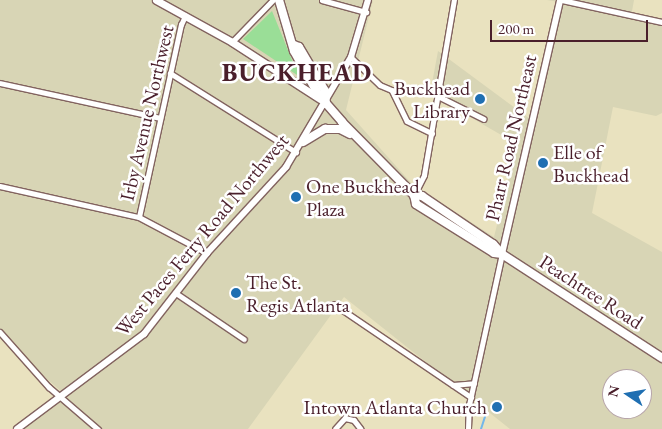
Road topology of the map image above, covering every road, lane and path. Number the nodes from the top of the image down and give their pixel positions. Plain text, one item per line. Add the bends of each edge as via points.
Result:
1 (156, 0) edge
2 (273, 0) edge
3 (279, 0) edge
4 (322, 0) edge
5 (368, 0) edge
6 (454, 0) edge
7 (561, 0) edge
8 (366, 12) junction
9 (185, 16) junction
10 (662, 22) edge
11 (232, 42) junction
12 (351, 57) junction
13 (170, 73) junction
14 (0, 82) edge
15 (438, 96) junction
16 (326, 104) junction
17 (160, 118) junction
18 (484, 119) dead end
19 (432, 133) junction
20 (356, 138) junction
21 (303, 142) junction
22 (296, 152) junction
23 (0, 186) edge
24 (414, 195) junction
25 (139, 217) junction
26 (207, 253) junction
27 (502, 254) junction
28 (176, 293) junction
29 (334, 304) dead end
30 (0, 332) edge
31 (244, 339) dead end
32 (662, 358) edge
33 (474, 383) junction
34 (453, 385) junction
35 (471, 397) junction
36 (62, 398) junction
37 (18, 429) edge
38 (98, 429) edge
39 (334, 429) edge
40 (361, 429) edge
41 (468, 429) edge

1 - 9 main road
2 - 11 street
3 - 16 highway via 294,45 299,47 325,91
4 - 8 street
5 - 8 main road, West Paces Ferry Road Northwest
6 - 15 street
7 - 10 street
7 - 27 main road, Pharr Road Northeast
8 - 12 main road, West Paces Ferry Road Northwest
9 - 11 main road
9 - 13 street, Irby Avenue Northwest
11 - 16 main road
12 - 16 main road, West Paces Ferry Road Northwest
12 - 19 street via 380,85 392,90 407,121
13 - 17 street, Irby Avenue Northwest
13 - 22 street
14 - 17 street
15 - 18 street
15 - 19 street
16 - 20 highway, Peachtree Road
16 - 21 main road, West Paces Ferry Road Northwest
17 - 25 street, Irby Avenue Northwest
19 - 24 street via 423,182
20 - 21 highway via 330,128
20 - 24 highway, Peachtree Road
21 - 22 main road, West Paces Ferry Road Northwest
22 - 26 main road, West Paces Ferry Road Northwest via 274,181
23 - 25 street
24 - 27 highway, Peachtree Road via 416,204 423,209 494,253
25 - 26 street
26 - 28 main road, West Paces Ferry Road Northwest
27 - 32 highway, Peachtree Road
27 - 33 street
28 - 31 street
28 - 36 main road, West Paces Ferry Road Northwest via 134,343
29 - 34 street
30 - 36 street
33 - 34 street
33 - 35 street
34 - 35 street
35 - 41 street
36 - 37 main road, West Paces Ferry Road Northwest
36 - 38 street
39 - 40 street via 345,418 354,420

